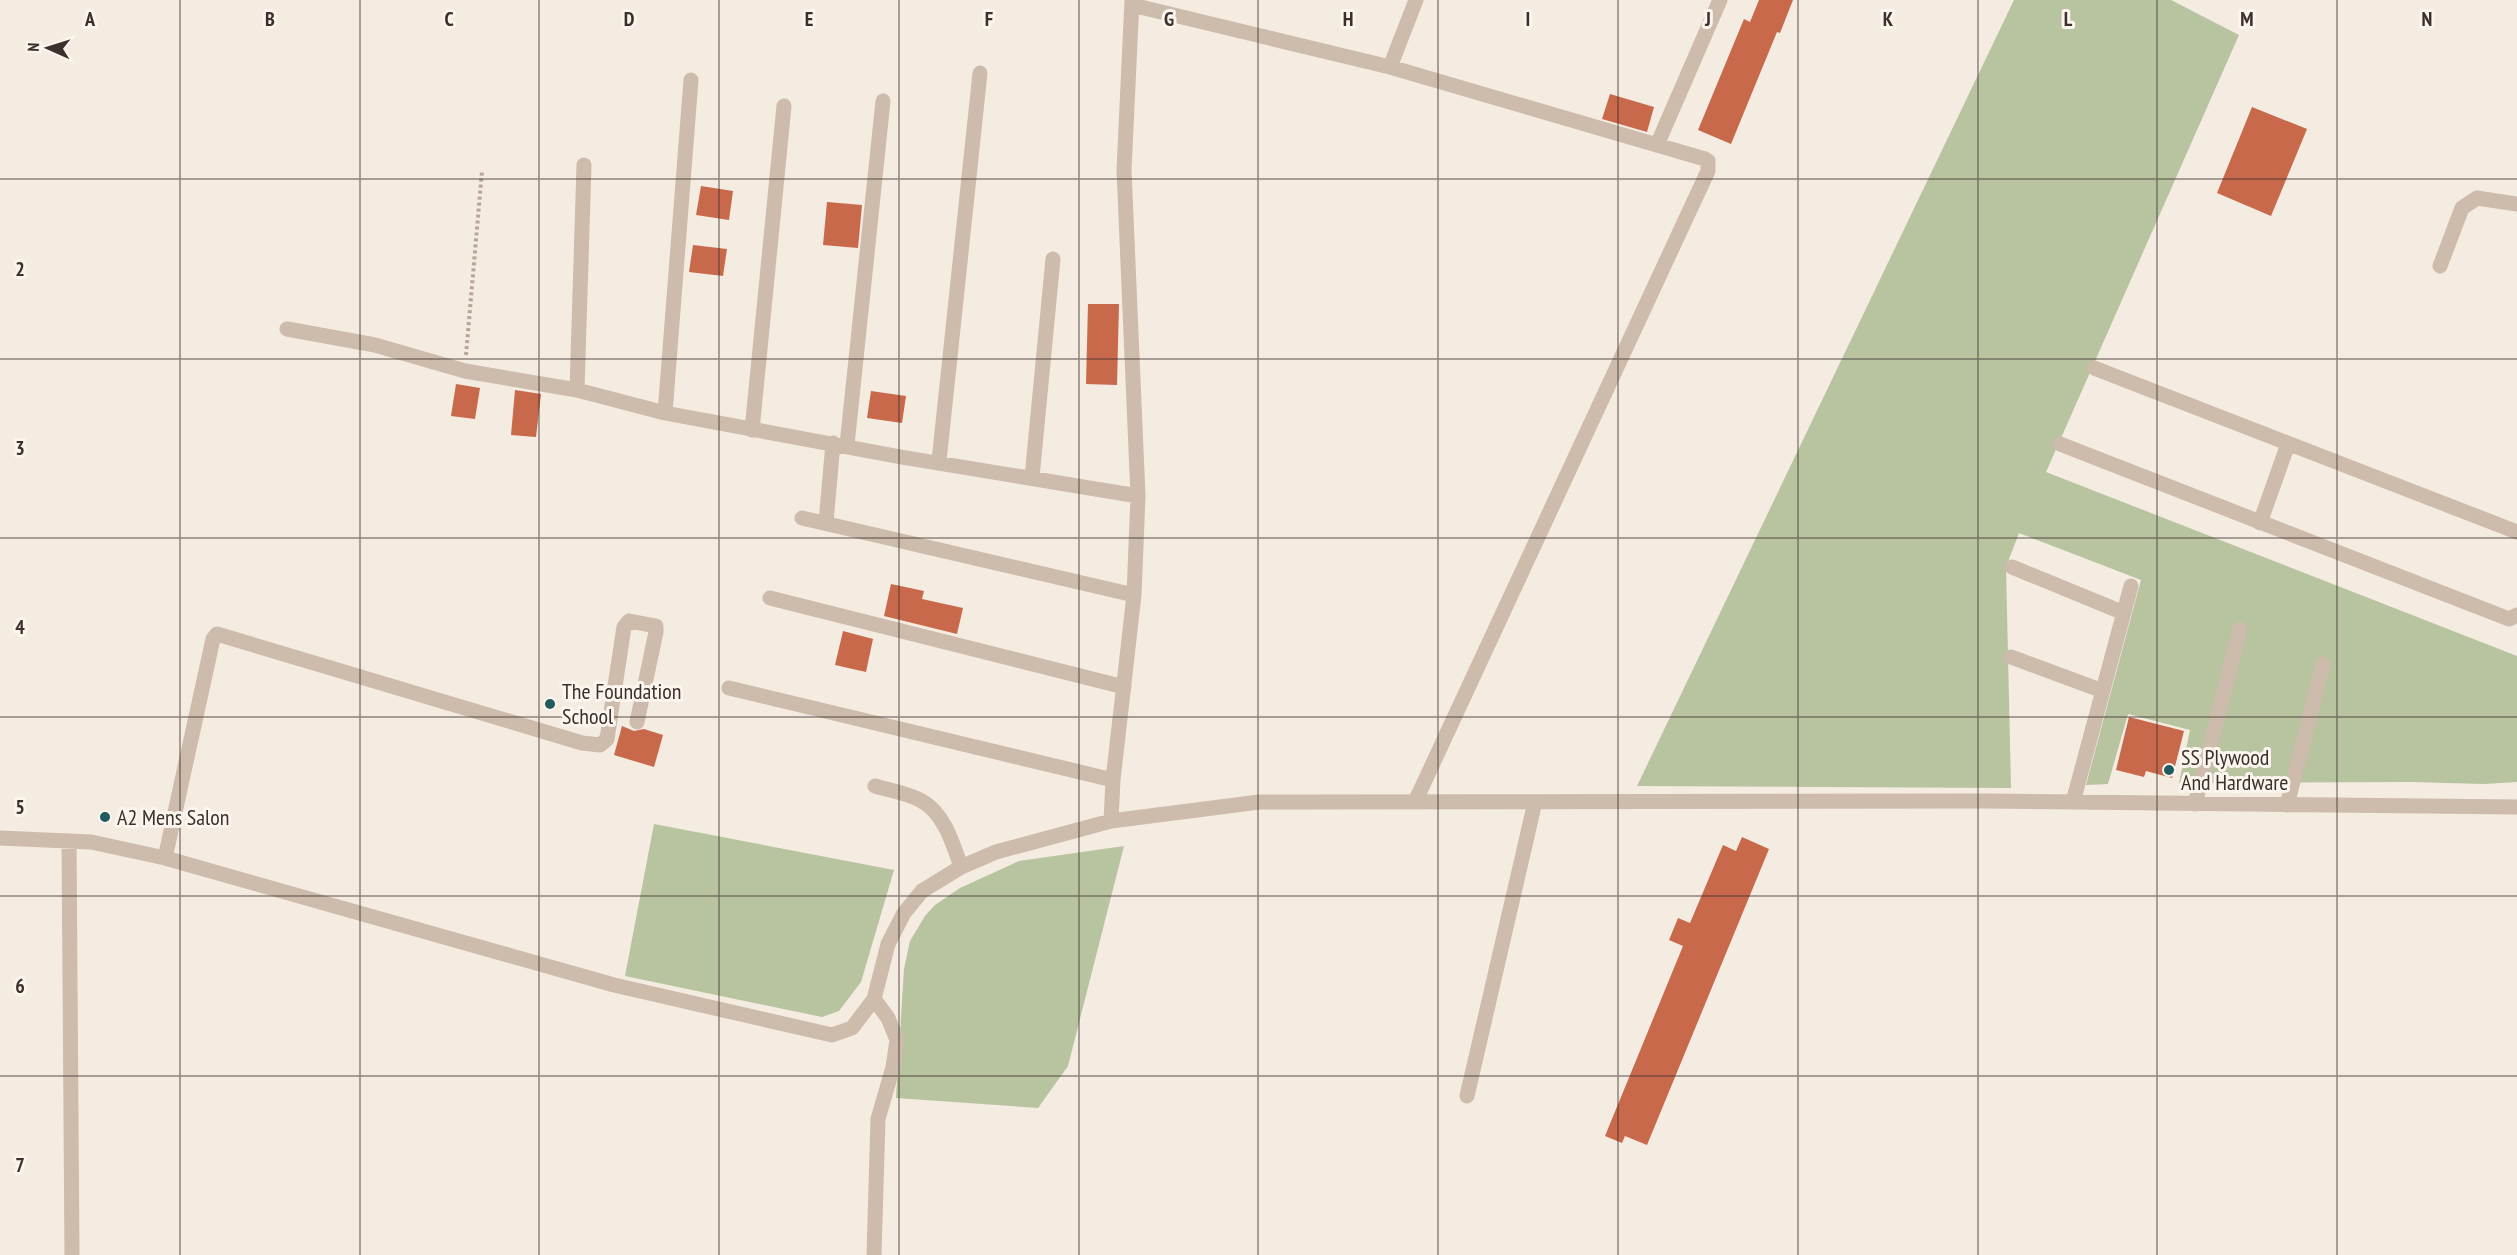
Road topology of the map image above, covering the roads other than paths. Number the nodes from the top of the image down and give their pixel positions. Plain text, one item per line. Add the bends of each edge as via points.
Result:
1 (1416, 0) edge
2 (1720, 0) edge
3 (1132, 2) edge
4 (1390, 67) junction
5 (980, 73) dead end
6 (691, 80) dead end
7 (884, 101) dead end
8 (784, 106) dead end
9 (1657, 145) junction
10 (584, 165) dead end
11 (2517, 204) edge
12 (1053, 259) dead end
13 (2440, 266) dead end
14 (287, 329) dead end
15 (2094, 368) dead end
16 (577, 390) junction
17 (665, 413) junction
18 (752, 430) junction
19 (840, 444) junction
20 (2060, 444) dead end
21 (2288, 444) junction
22 (939, 461) junction
23 (1032, 477) junction
24 (1138, 496) junction
25 (802, 518) dead end
26 (826, 522) junction
27 (2260, 523) junction
28 (2517, 532) edge
29 (2012, 567) dead end
30 (2132, 586) dead end
31 (1134, 595) junction
32 (770, 598) dead end
33 (2124, 614) junction
34 (2517, 615) edge
35 (2240, 629) dead end
36 (2011, 657) dead end
37 (2323, 664) dead end
38 (1124, 687) junction
39 (729, 688) dead end
40 (2103, 691) junction
41 (637, 722) dead end
42 (1113, 780) junction
43 (874, 786) dead end
44 (1415, 802) junction
45 (1535, 802) junction
46 (2073, 802) junction
47 (2195, 804) junction
48 (2287, 805) junction
49 (2517, 807) edge
50 (1111, 821) junction
51 (0, 838) edge
52 (69, 841) junction
53 (165, 858) junction
54 (961, 867) junction
55 (874, 999) junction
56 (1467, 1096) dead end
57 (72, 1255) edge
58 (874, 1255) edge

1 - 4 street
2 - 9 street
3 - 4 street
3 - 24 street via 1124,170
4 - 9 street
5 - 22 street
6 - 17 street
7 - 19 street
8 - 18 street
9 - 44 street via 1705,159 1708,171
10 - 16 street
11 - 13 street via 2477,198 2462,208
12 - 23 street
14 - 16 street via 375,345 465,370
15 - 21 street
16 - 17 street
17 - 18 street
18 - 19 street
19 - 22 street
19 - 26 street
20 - 27 street
21 - 27 street
21 - 28 street
22 - 23 street
23 - 24 street
24 - 31 street
25 - 26 street
26 - 31 street
27 - 34 street via 2509,619
29 - 33 street
30 - 33 street
31 - 38 street
32 - 38 street
33 - 40 street
35 - 47 street
36 - 40 street
37 - 48 street
38 - 42 street
39 - 42 street
40 - 46 street
41 - 53 street via 656,632 656,626 647,623 629,621 624,627 607,739 600,745 582,743 217,634
42 - 50 street
43 - 54 street via 920,800 933,811 950,835
44 - 45 street
44 - 50 street via 1259,802
45 - 46 street
45 - 56 street
46 - 47 street
47 - 48 street
48 - 49 street
50 - 54 street via 996,852
51 - 52 street
52 - 53 street
52 - 57 street
53 - 55 street via 614,985 832,1035 852,1028
54 - 55 street via 922,891 904,913 888,944
55 - 58 street via 897,1040 878,1119

